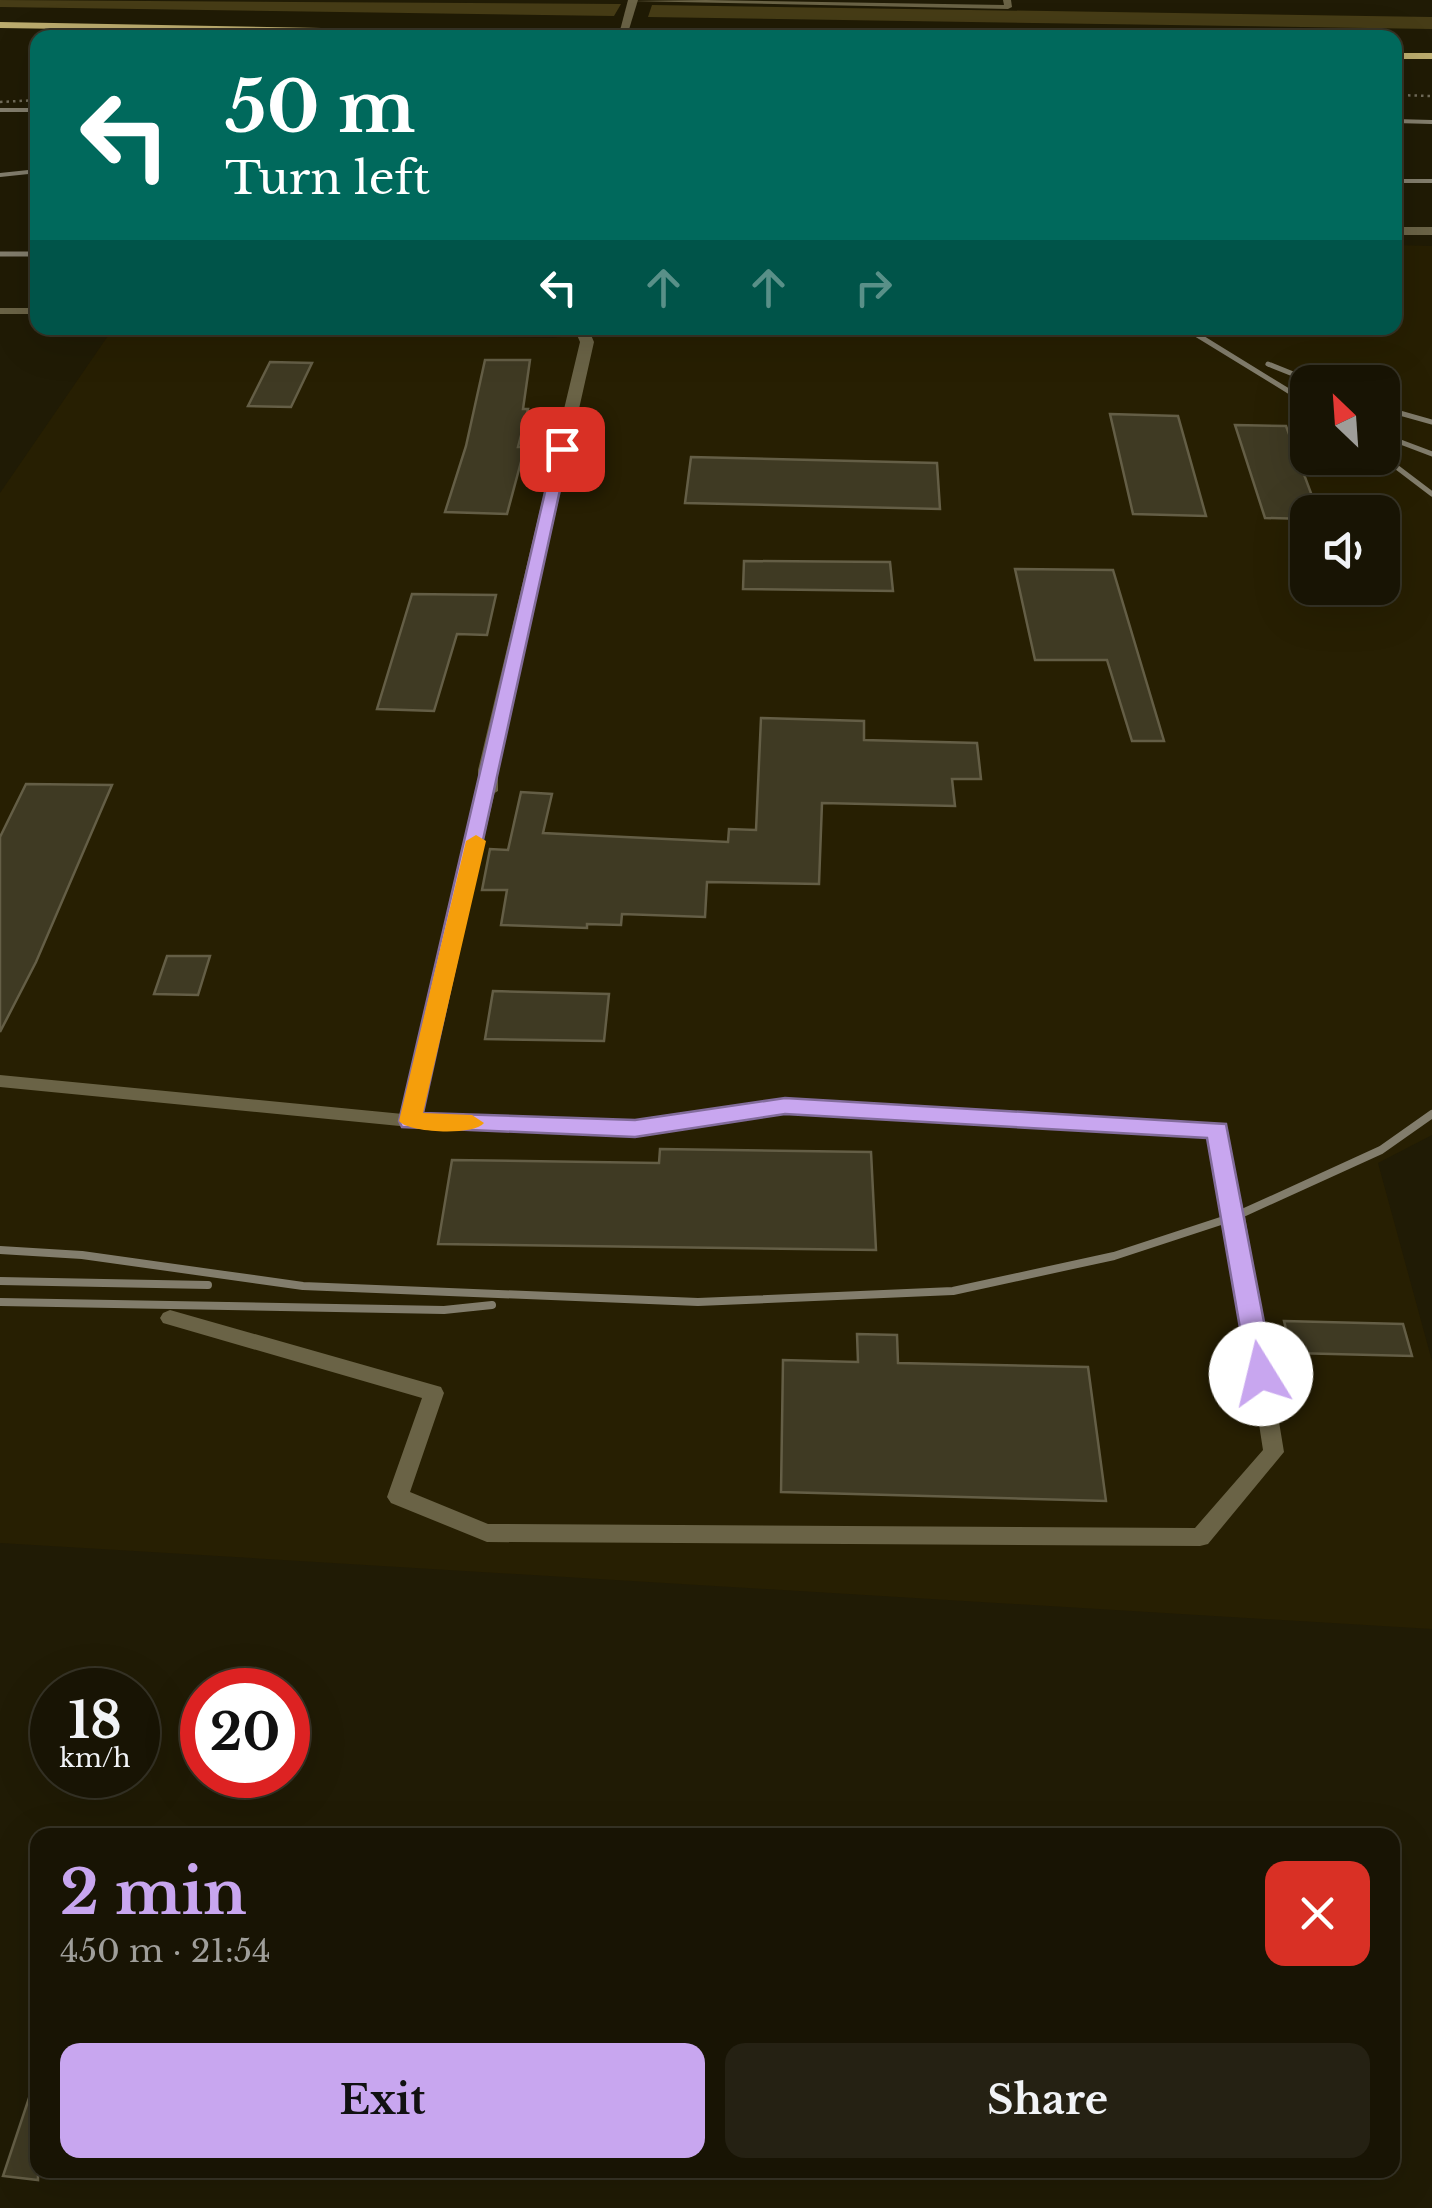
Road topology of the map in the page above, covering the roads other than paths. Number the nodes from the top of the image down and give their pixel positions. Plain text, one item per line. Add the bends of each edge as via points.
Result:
1 (1006, 0) edge
2 (633, 1) edge
3 (705, 1) edge
4 (0, 28) edge
5 (82, 30) edge
6 (156, 30) edge
7 (624, 30) edge
8 (1402, 52) edge
9 (1432, 53) edge
10 (1402, 231) edge
11 (1432, 231) edge
12 (0, 312) edge
13 (30, 312) edge
14 (584, 335) edge
15 (488, 791) joint
16 (0, 1081) edge
17 (410, 1121) junction
18 (170, 1318) dead end

1 - 3 lane via 1008,7
2 - 3 lane
2 - 7 street
4 - 5 main road
4 - 6 main road
8 - 9 main road
10 - 11 street
12 - 13 lane
14 - 15 street
15 - 17 lane
16 - 17 lane
17 - 18 lane via 635,1129 785,1106 1218,1130 1274,1452 1200,1537 486,1533 398,1497 434,1393

